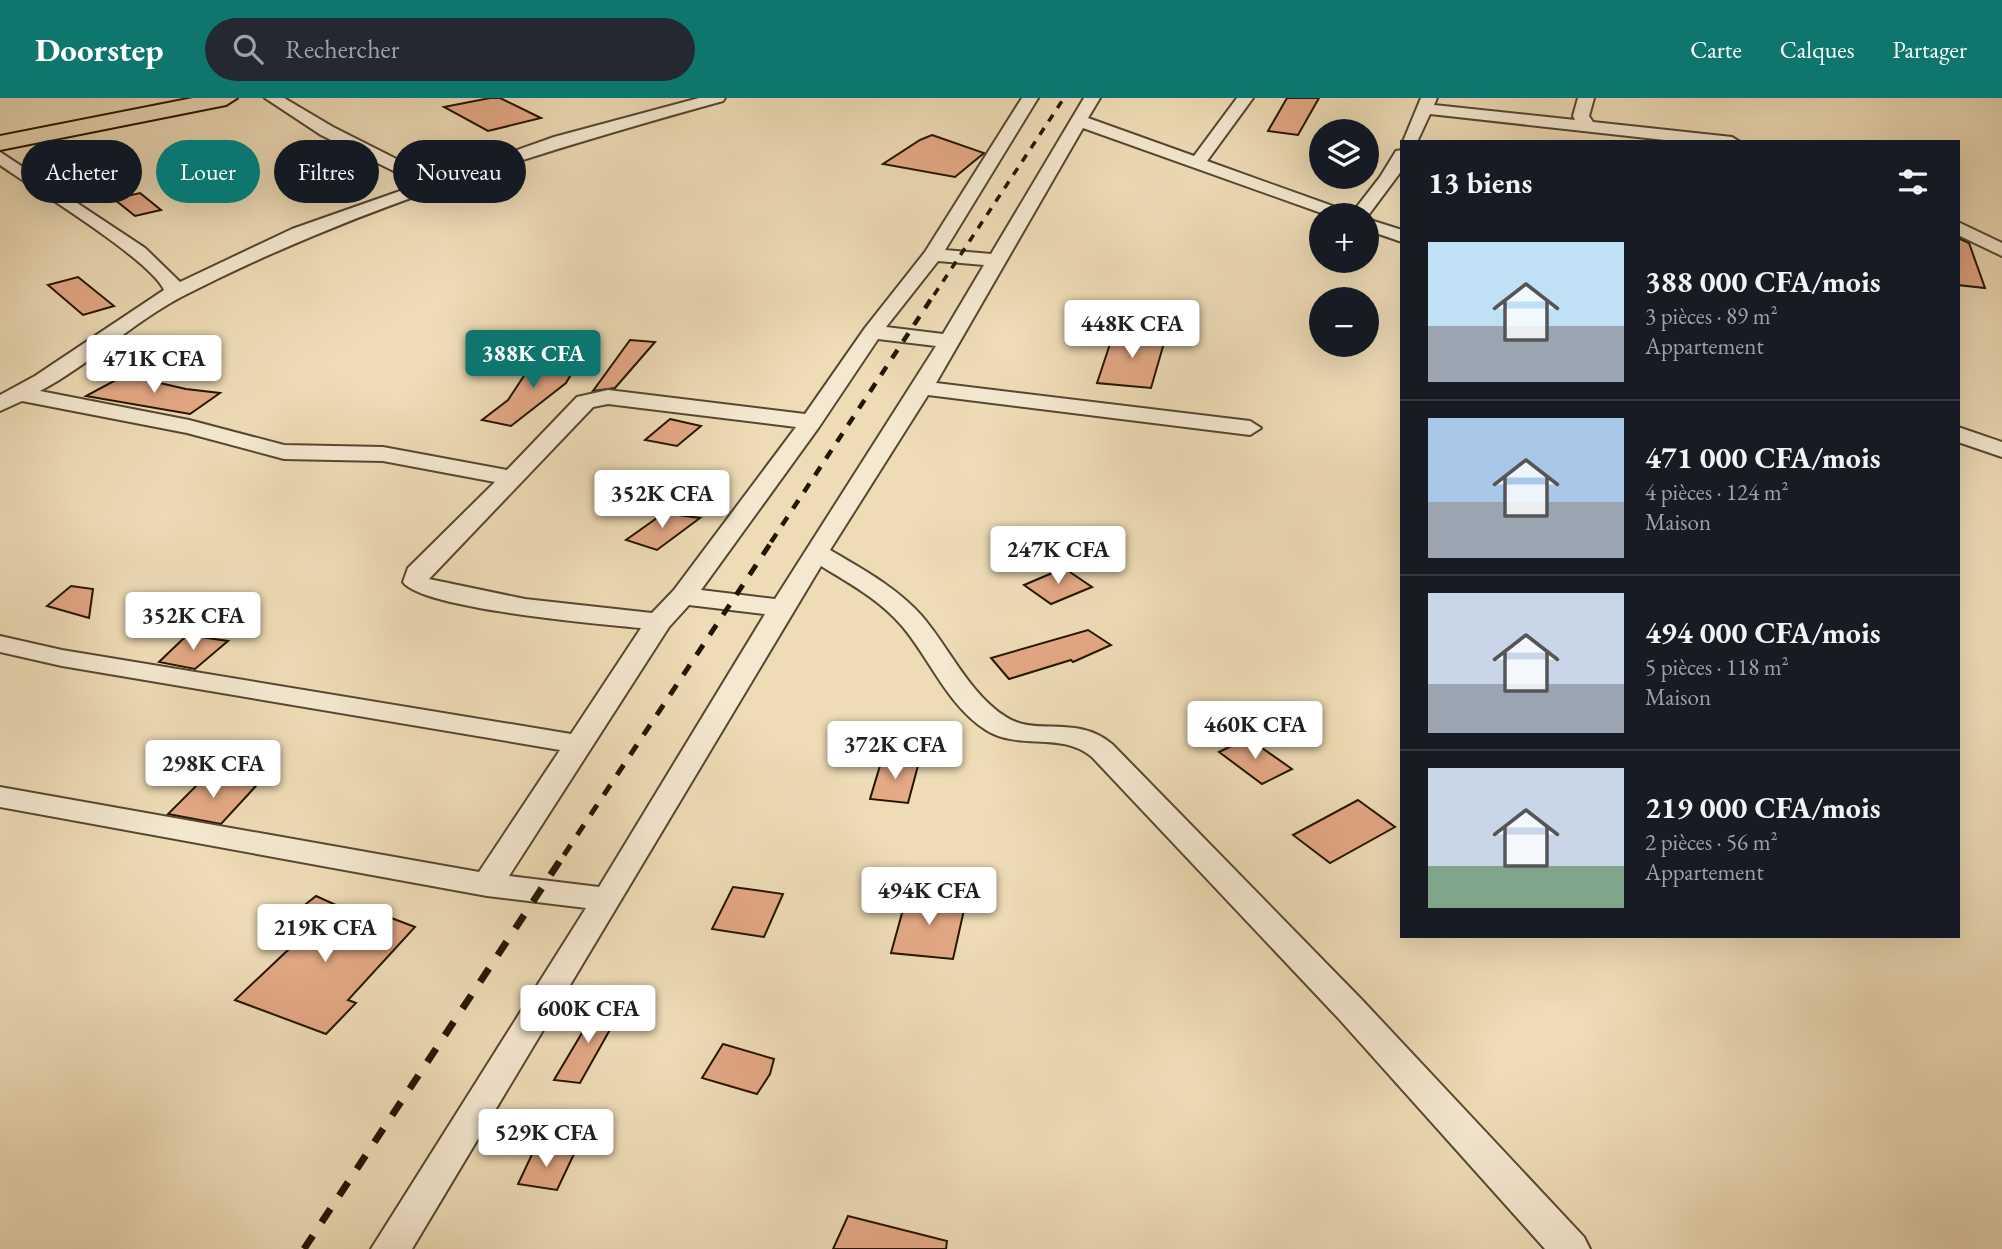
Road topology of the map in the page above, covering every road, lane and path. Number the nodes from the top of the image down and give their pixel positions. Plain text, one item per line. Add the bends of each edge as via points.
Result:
1 (226, 98) edge
2 (272, 98) edge
3 (717, 98) edge
4 (1245, 98) edge
5 (1586, 98) edge
6 (1022, 100) edge
7 (1427, 104) edge
8 (1085, 109) edge
9 (1588, 128) junction
10 (1410, 140) edge
11 (1711, 140) edge
12 (0, 144) edge
13 (526, 153) edge
14 (0, 158) edge
15 (1400, 162) edge
16 (1197, 163) junction
17 (393, 164) edge
18 (1395, 181) edge
19 (393, 199) edge
20 (1309, 203) edge
21 (1372, 203) edge
22 (1379, 227) edge
23 (1960, 229) edge
24 (1400, 235) edge
25 (2002, 250) edge
26 (933, 255) junction
27 (999, 261) junction
28 (172, 286) junction
29 (872, 332) junction
30 (948, 341) junction
31 (922, 388) junction
32 (10, 399) edge
33 (811, 422) junction
34 (1250, 428) dead end
35 (1960, 436) edge
36 (2002, 450) edge
37 (511, 478) junction
38 (816, 551) junction
39 (683, 596) junction
40 (782, 608) junction
41 (659, 622) junction
42 (0, 644) edge
43 (578, 744) junction
44 (0, 797) edge
45 (487, 885) junction
46 (608, 899) junction
47 (391, 1249) edge
48 (1570, 1249) edge

1 - 12 main road
2 - 17 street
3 - 13 street
4 - 16 street
5 - 9 street via 1581,116
6 - 26 street
7 - 9 street
7 - 10 street
8 - 16 street
8 - 27 street
9 - 11 street
14 - 28 street via 121,239
15 - 18 street
16 - 20 street
18 - 21 street
19 - 28 street
22 - 24 street
23 - 25 street
26 - 27 street
26 - 29 street
27 - 30 street
28 - 32 street
29 - 30 street
29 - 33 street
30 - 31 street
31 - 34 street
31 - 38 street
32 - 37 street via 189,427 284,452 383,454
33 - 37 street via 595,398 585,402
33 - 39 street
35 - 36 street
37 - 41 street via 416,573 416,582 429,589 525,607
38 - 40 street
38 - 48 street via 911,619 988,719 1028,735 1089,740 1351,1010
39 - 40 street
39 - 41 street
40 - 46 street
41 - 43 street
42 - 43 street
43 - 45 street
44 - 45 street
45 - 46 street
46 - 47 street

